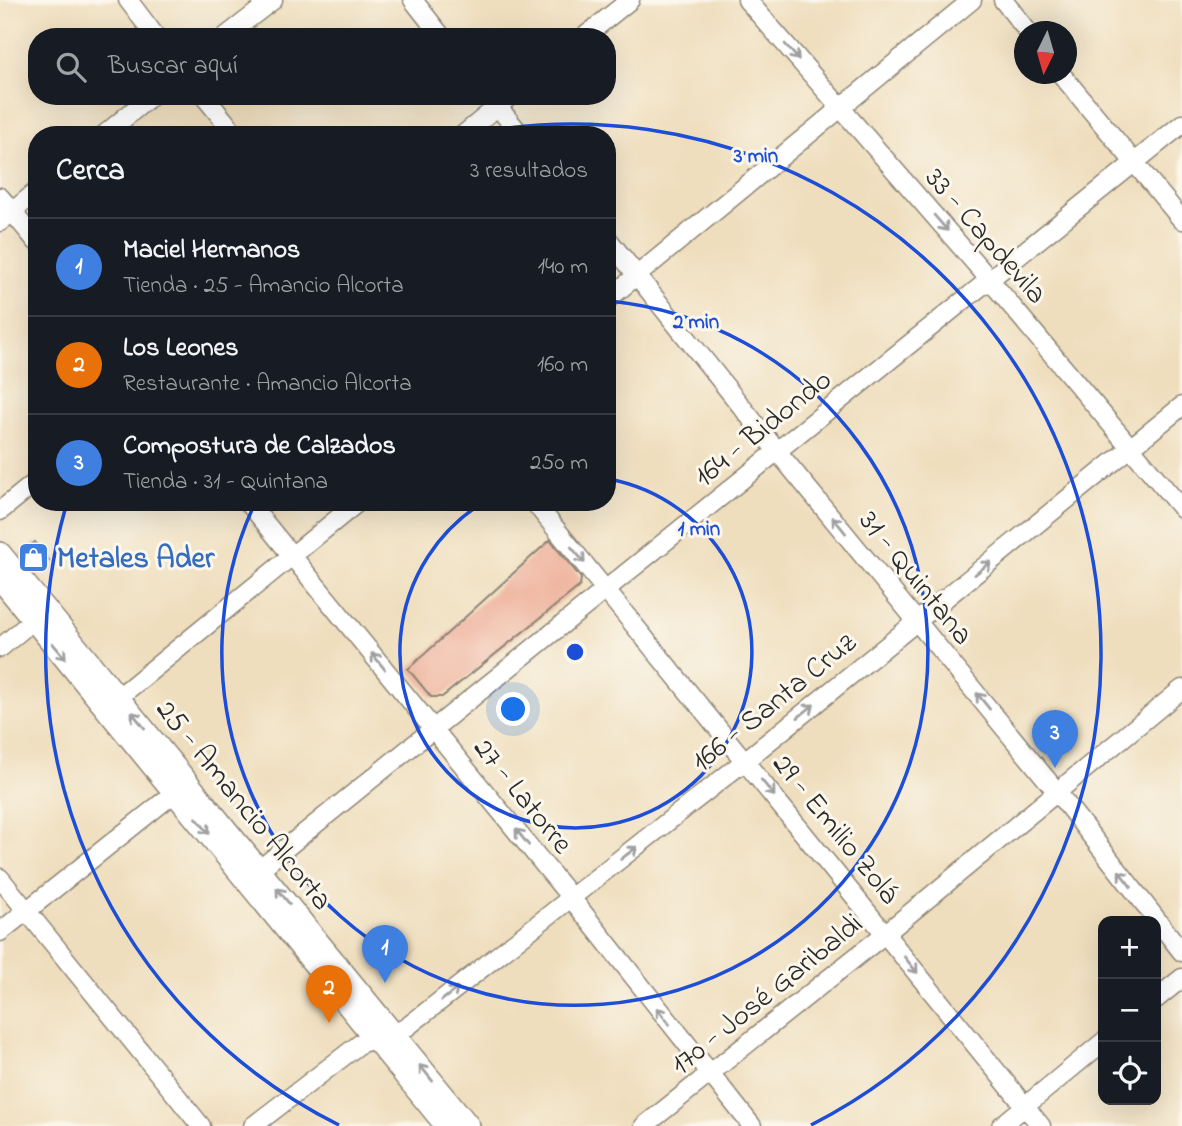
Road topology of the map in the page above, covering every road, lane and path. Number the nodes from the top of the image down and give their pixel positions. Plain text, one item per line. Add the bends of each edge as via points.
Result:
1 (128, 0) edge
2 (273, 0) edge
3 (413, 0) edge
4 (630, 0) edge
5 (747, 0) edge
6 (972, 0) edge
7 (1003, 0) edge
8 (1019, 21) edge
9 (149, 28) edge
10 (237, 28) edge
11 (435, 28) edge
12 (595, 28) edge
13 (1069, 84) edge
14 (140, 105) edge
15 (211, 105) edge
16 (494, 105) edge
17 (502, 105) edge
18 (841, 110) junction
19 (1182, 124) edge
20 (115, 126) edge
21 (229, 126) edge
22 (472, 126) edge
23 (515, 126) edge
24 (1134, 164) junction
25 (0, 197) edge
26 (28, 199) edge
27 (6, 217) edge
28 (1182, 220) edge
29 (28, 235) edge
30 (616, 249) edge
31 (638, 275) junction
32 (989, 279) junction
33 (616, 293) edge
34 (1182, 406) edge
35 (1132, 448) junction
36 (777, 451) junction
37 (28, 488) edge
38 (1182, 509) edge
39 (0, 511) edge
40 (256, 511) edge
41 (347, 511) edge
42 (542, 511) edge
43 (0, 553) edge
44 (293, 556) junction
45 (0, 579) edge
46 (608, 590) junction
47 (40, 615) junction
48 (917, 621) junction
49 (0, 648) edge
50 (1182, 689) edge
51 (113, 702) junction
52 (433, 727) junction
53 (746, 760) junction
54 (182, 786) junction
55 (1057, 792) junction
56 (253, 874) junction
57 (0, 878) edge
58 (572, 898) junction
59 (27, 911) junction
60 (0, 932) edge
61 (886, 933) junction
62 (1182, 952) edge
63 (1182, 978) edge
64 (1161, 995) edge
65 (384, 1036) junction
66 (1098, 1046) edge
67 (709, 1074) junction
68 (1026, 1106) junction
69 (201, 1126) edge
70 (253, 1126) edge
71 (446, 1126) edge
72 (469, 1126) edge
73 (644, 1126) edge
74 (752, 1126) edge
75 (1001, 1126) edge
76 (1041, 1126) edge

1 - 9 street
2 - 10 street
3 - 11 street
4 - 12 street
5 -> 18 street, 33 - Capdevila
6 - 18 street
7 - 8 street
13 - 24 street
14 - 20 street
15 - 21 street
16 - 22 street
17 - 23 street
18 - 31 street
18 -> 32 street, 33 - Capdevila
19 - 24 street, 164 - Bidondo
24 - 28 street
24 - 32 street, 164 - Bidondo
25 - 27 street
26 - 27 street
27 - 29 street
30 - 31 street, 31 - Quintana
31 - 33 street
31 - 36 street, 31 - Quintana
32 - 35 street, 33 - Capdevila
32 - 36 street, 164 - Bidondo
34 - 35 street, 166 - Santa Cruz
35 - 38 street, 33 - Capdevila
48 -> 35 street, 166 - Santa Cruz
36 - 46 street, 164 - Bidondo
48 -> 36 street, 31 - Quintana
37 - 39 street
40 - 44 street, 27 - Latorre
41 - 44 street
42 -> 46 street, 29 - Emilio Zolá
43 - 47 main road, 25 - Amancio Alcorta
44 - 51 street
52 -> 44 street, 27 - Latorre
45 - 47 main road
46 - 52 street, 164 - Bidondo
46 - 53 street, 29 - Emilio Zolá
47 - 49 street
47 - 51 main road, 25 - Amancio Alcorta
53 -> 48 street, 166 - Santa Cruz
55 -> 48 street, 31 - Quintana
50 - 55 street, 170 - José Garibaldi
51 - 54 main road, 25 - Amancio Alcorta
52 - 56 street, 164 - Bidondo
58 -> 52 street, 27 - Latorre
58 -> 53 street, 166 - Santa Cruz
53 -> 61 street, 29 - Emilio Zolá
54 - 56 main road, 25 - Amancio Alcorta
54 - 59 street
55 - 61 street, 170 - José Garibaldi
62 -> 55 street, 31 - Quintana
56 - 65 main road, 25 - Amancio Alcorta
57 - 59 street
65 -> 58 street, 166 - Santa Cruz via 407,1027
67 -> 58 street, 27 - Latorre
59 - 60 street
59 - 69 street
61 - 67 street, 170 - José Garibaldi
61 -> 68 street, 29 - Emilio Zolá
63 - 64 street
65 - 70 street, 166 - Santa Cruz via 361,1043
65 - 71 main road
72 -> 65 main road, 25 - Amancio Alcorta
66 - 68 street
67 - 73 street, 170 - José Garibaldi
67 - 74 street, 27 - Latorre
68 - 75 street
68 - 76 street, 29 - Emilio Zolá

